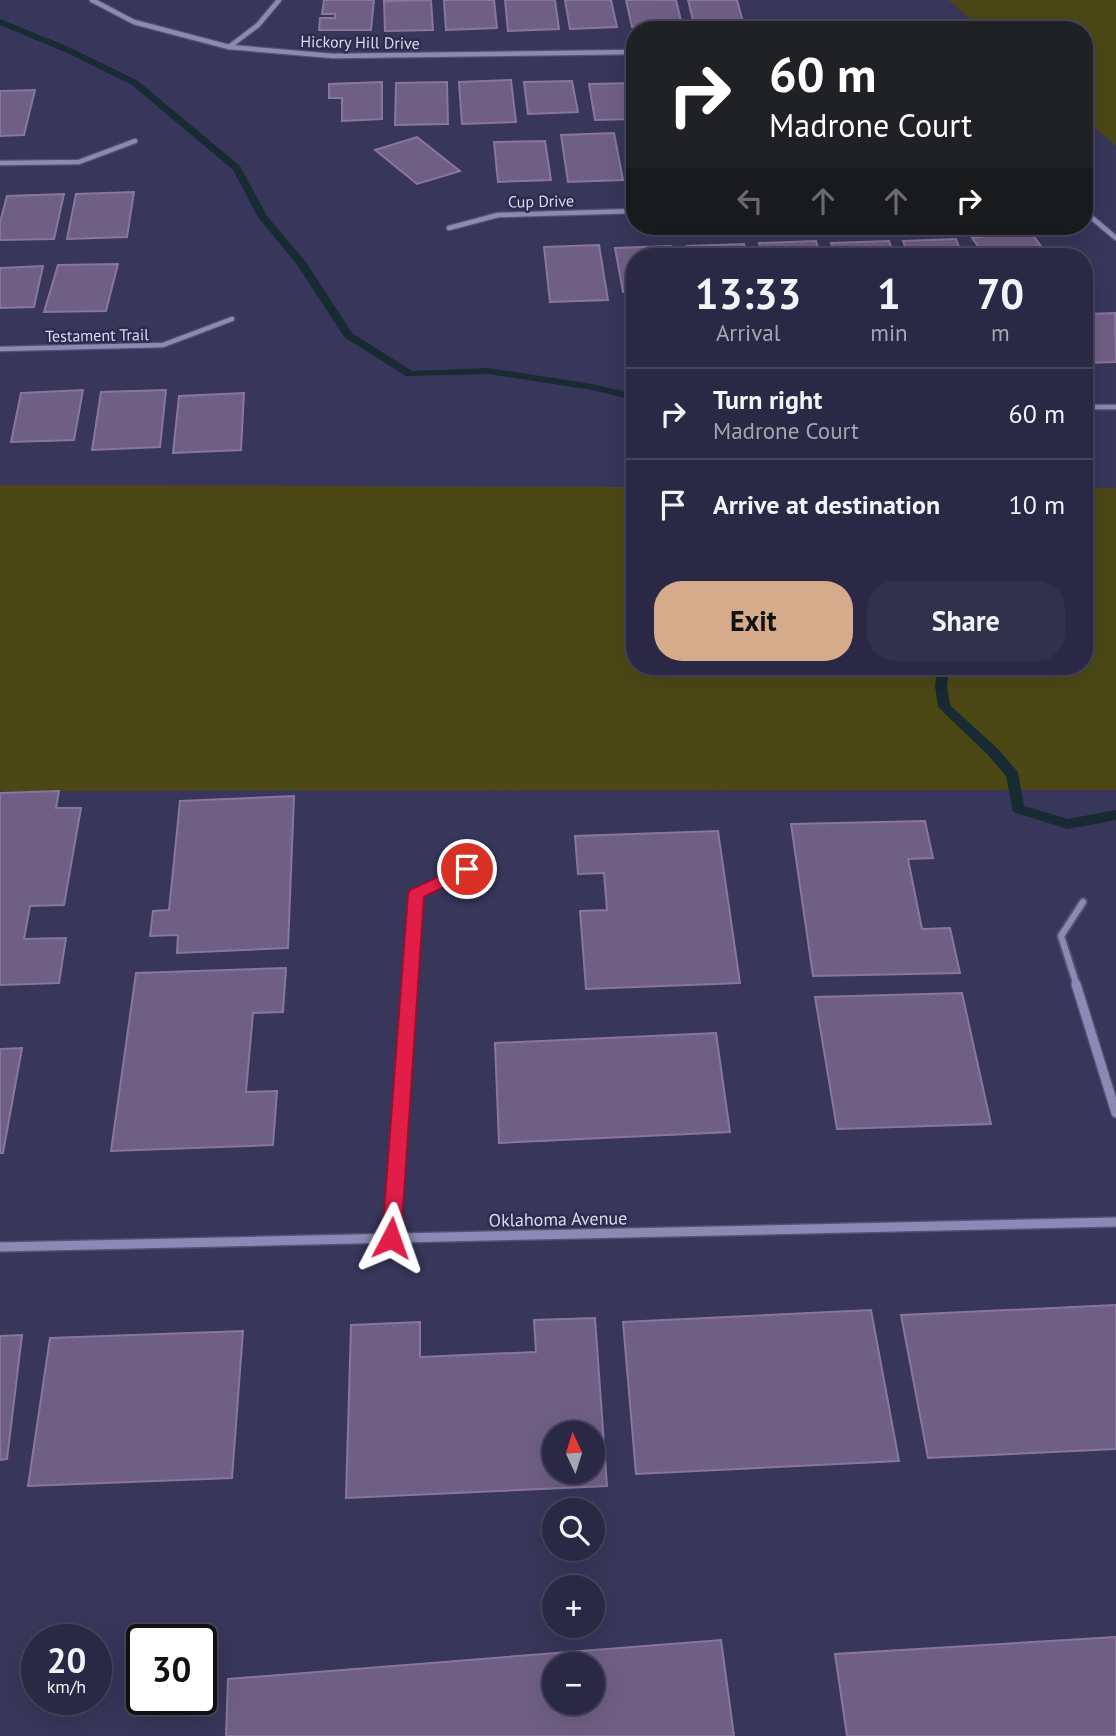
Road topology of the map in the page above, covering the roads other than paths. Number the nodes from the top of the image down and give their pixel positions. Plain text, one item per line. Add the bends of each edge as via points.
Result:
1 (92, 0) edge
2 (279, 0) edge
3 (229, 47) junction
4 (626, 52) edge
5 (135, 141) dead end
6 (0, 163) edge
7 (626, 211) edge
8 (1093, 219) edge
9 (449, 228) dead end
10 (1116, 238) edge
11 (232, 319) dead end
12 (0, 349) edge
13 (1093, 407) edge
14 (1116, 407) edge
15 (467, 869) dead end
16 (1083, 902) dead end
17 (1116, 1113) edge
18 (1116, 1223) edge
19 (391, 1238) junction
20 (0, 1247) edge

1 - 3 street, Hickory Hill Drive via 134,22
2 - 3 street via 258,25
3 - 4 street, Hickory Hill Drive via 333,56
5 - 6 street via 79,162
7 - 9 street, Cup Drive via 498,215
8 - 10 street
11 - 12 street, Testament Trail via 163,345
13 - 14 street
15 - 19 street via 416,894
16 - 17 street via 1061,936
18 - 19 street, Oklahoma Avenue
19 - 20 street, Oklahoma Avenue

